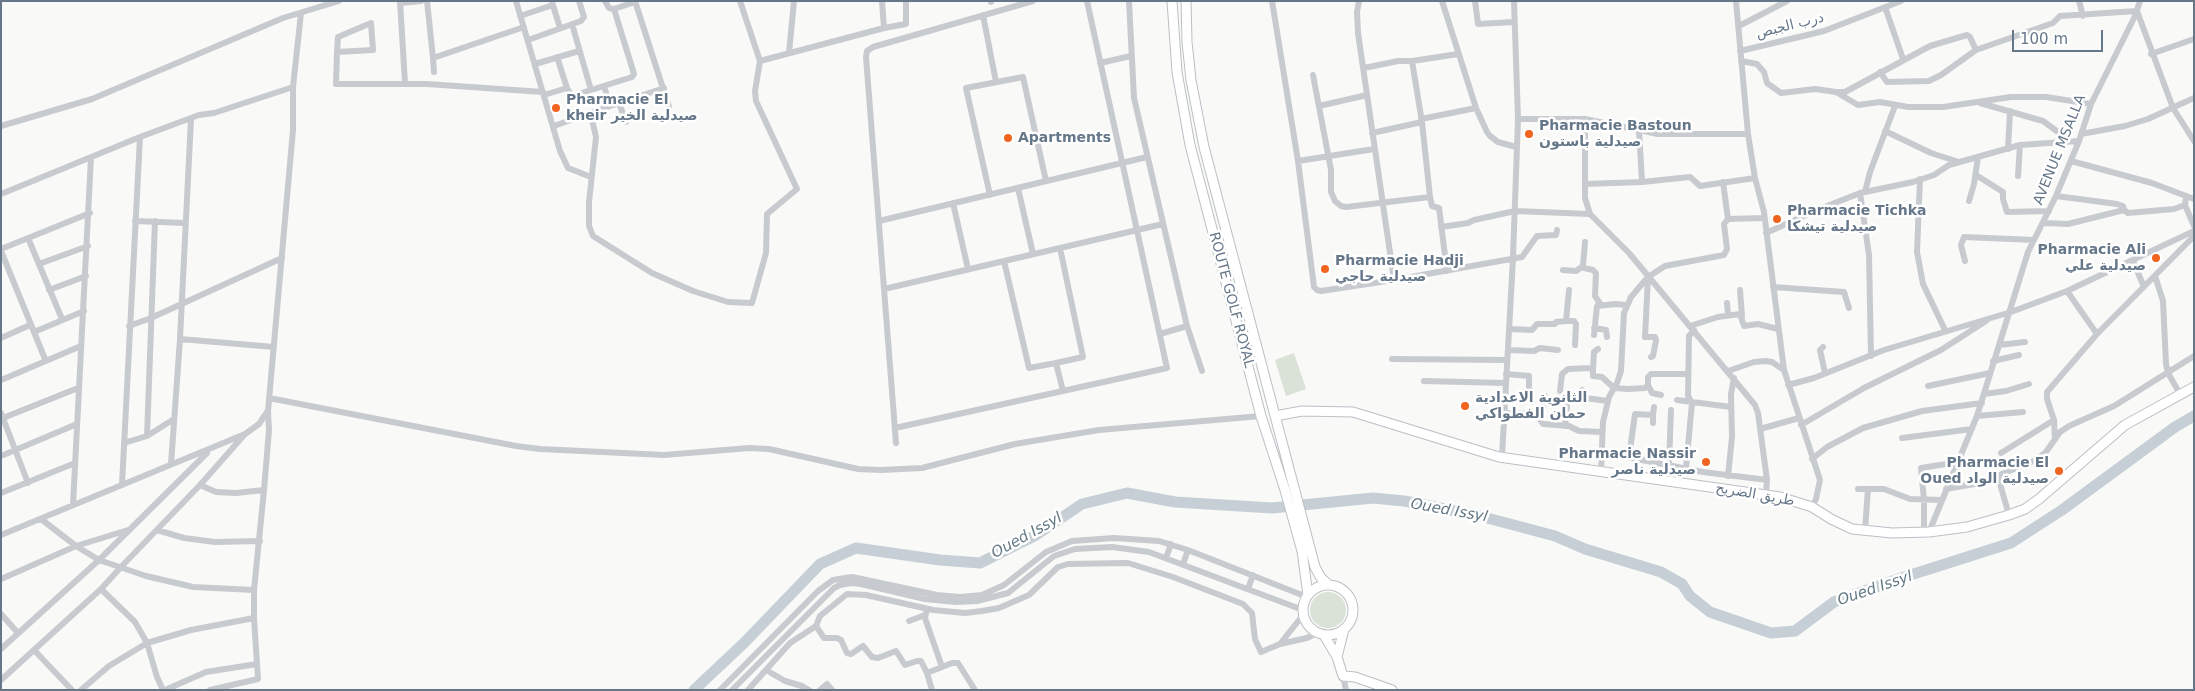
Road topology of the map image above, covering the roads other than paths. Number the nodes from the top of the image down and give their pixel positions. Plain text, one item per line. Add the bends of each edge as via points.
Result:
1 (314, 1) edge
2 (339, 1) edge
3 (421, 1) edge
4 (427, 1) edge
5 (516, 1) edge
6 (579, 1) edge
7 (605, 1) edge
8 (740, 1) edge
9 (794, 1) edge
10 (882, 1) edge
11 (906, 1) edge
12 (1033, 1) edge
13 (1087, 1) edge
14 (1128, 1) edge
15 (1172, 1) edge
16 (1186, 1) edge
17 (1272, 1) edge
18 (1359, 1) edge
19 (1442, 1) edge
20 (1475, 1) edge
21 (1514, 1) edge
22 (1736, 1) edge
23 (1787, 1) edge
24 (1901, 1) edge
25 (2079, 1) edge
26 (2140, 1) edge
27 (400, 2) edge
28 (635, 2) edge
29 (552, 3) edge
30 (1777, 3) edge
31 (1884, 7) junction
32 (614, 8) junction
33 (314, 10) junction
34 (2137, 11) junction
35 (301, 13) junction
36 (520, 16) junction
37 (983, 16) junction
38 (2083, 16) junction
39 (1514, 22) junction
40 (572, 24) junction
41 (1739, 26) junction
42 (524, 28) junction
43 (560, 28) junction
44 (884, 28) junction
45 (2194, 39) edge
46 (528, 40) junction
47 (579, 50) junction
48 (1976, 50) junction
49 (1740, 51) junction
50 (337, 52) junction
51 (789, 53) junction
52 (1458, 54) junction
53 (2152, 54) junction
54 (1131, 56) junction
55 (558, 57) junction
56 (433, 58) junction
57 (1903, 59) junction
58 (760, 60) junction
59 (1412, 61) junction
60 (1741, 61) junction
61 (1100, 62) junction
62 (535, 64) junction
63 (1364, 68) junction
64 (434, 72) dead end
65 (1880, 72) junction
66 (1314, 75) dead end
67 (996, 82) junction
68 (405, 83) junction
69 (294, 86) junction
70 (604, 86) junction
71 (567, 88) junction
72 (664, 88) junction
73 (591, 90) junction
74 (1836, 92) junction
75 (544, 94) junction
76 (1367, 95) junction
77 (2194, 98) edge
78 (1976, 102) junction
79 (619, 103) junction
80 (2091, 104) junction
81 (610, 106) junction
82 (1319, 106) junction
83 (1895, 106) junction
84 (669, 107) dead end
85 (1476, 108) junction
86 (2173, 108) junction
87 (2010, 111) junction
88 (591, 115) junction
89 (191, 119) junction
90 (1518, 119) junction
91 (1585, 119) junction
92 (1421, 121) junction
93 (626, 122) dead end
94 (1, 126) edge
95 (554, 126) junction
96 (1639, 130) junction
97 (1885, 131) junction
98 (2191, 132) edge
99 (1372, 133) junction
100 (1748, 134) junction
101 (140, 137) junction
102 (2080, 138) junction
103 (2194, 140) edge
104 (2064, 142) junction
105 (2020, 145) junction
106 (1516, 147) junction
107 (1374, 149) junction
108 (2008, 149) junction
109 (1328, 156) junction
110 (91, 157) junction
111 (1147, 157) junction
112 (1978, 157) junction
113 (1298, 160) junction
114 (2071, 161) junction
115 (1960, 162) junction
116 (1122, 163) junction
117 (1976, 175) junction
118 (2018, 176) dead end
119 (591, 177) junction
120 (1755, 178) junction
121 (1920, 179) junction
122 (1046, 181) junction
123 (1642, 182) junction
124 (1723, 182) junction
125 (1585, 184) junction
126 (1018, 188) junction
127 (1863, 193) junction
128 (1, 194) edge
129 (990, 195) junction
130 (2056, 196) junction
131 (2186, 197) junction
132 (1430, 198) junction
133 (2194, 199) edge
134 (1969, 201) dead end
135 (1383, 202) junction
136 (953, 203) junction
137 (2185, 205) junction
138 (2124, 210) junction
139 (2049, 211) junction
140 (1515, 212) junction
141 (90, 213) junction
142 (1590, 214) junction
143 (1764, 218) junction
144 (1728, 220) junction
145 (135, 221) junction
146 (154, 221) junction
147 (879, 221) junction
148 (185, 223) junction
149 (2044, 223) junction
150 (1163, 224) junction
151 (2194, 226) edge
152 (1441, 227) junction
153 (1137, 230) junction
154 (1557, 230) dead end
155 (2194, 231) edge
156 (1766, 233) junction
157 (2194, 236) edge
158 (28, 238) junction
159 (2034, 240) junction
160 (1585, 242) dead end
161 (88, 246) junction
162 (1060, 248) junction
163 (1, 250) edge
164 (1033, 254) junction
165 (282, 258) junction
166 (1513, 258) junction
167 (1004, 261) junction
168 (1965, 261) dead end
169 (2133, 261) junction
170 (39, 264) junction
171 (1583, 266) junction
172 (968, 269) junction
173 (1446, 270) junction
174 (1563, 270) dead end
175 (86, 276) junction
176 (2155, 276) junction
177 (1648, 277) junction
178 (1394, 280) junction
179 (1773, 287) junction
180 (2144, 287) junction
181 (884, 289) junction
182 (50, 290) junction
183 (1569, 290) dead end
184 (1740, 290) dead end
185 (2067, 291) junction
186 (181, 303) junction
187 (1727, 303) dead end
188 (1601, 305) junction
189 (1626, 305) junction
190 (1849, 308) dead end
191 (84, 311) junction
192 (2011, 312) junction
193 (1728, 315) junction
194 (1742, 316) junction
195 (151, 318) junction
196 (1992, 318) junction
197 (62, 319) junction
198 (1566, 321) junction
199 (30, 325) junction
200 (129, 326) junction
201 (1187, 326) junction
202 (1594, 328) junction
203 (1692, 328) junction
204 (1509, 329) junction
205 (1778, 330) junction
206 (1945, 330) junction
207 (34, 332) junction
208 (1160, 334) junction
209 (2097, 334) junction
210 (1594, 335) dead end
211 (1607, 337) dead end
212 (1, 338) edge
213 (180, 339) junction
214 (2025, 342) dead end
215 (1575, 345) dead end
216 (1999, 345) junction
217 (81, 346) junction
218 (274, 347) junction
219 (1823, 347) dead end
220 (1598, 349) dead end
221 (1508, 350) junction
222 (1558, 350) dead end
223 (2019, 355) dead end
224 (1871, 356) junction
225 (2194, 356) edge
226 (1651, 357) dead end
227 (1392, 359) dead end
228 (45, 360) junction
229 (1507, 360) junction
230 (1993, 361) junction
231 (1056, 363) junction
232 (1593, 369) junction
233 (1784, 370) junction
234 (1202, 371) dead end
235 (1728, 371) junction
236 (1825, 373) junction
237 (1990, 373) junction
238 (2168, 373) junction
239 (1506, 374) junction
240 (1688, 374) junction
241 (1734, 378) junction
242 (1, 380) edge
243 (1424, 381) dead end
244 (1506, 383) junction
245 (2029, 384) dead end
246 (1788, 385) junction
247 (1648, 386) junction
248 (1928, 386) dead end
249 (2194, 387) edge
250 (78, 388) junction
251 (1614, 388) junction
252 (1582, 390) dead end
253 (1063, 391) junction
254 (1560, 391) dead end
255 (1532, 394) dead end
256 (1984, 394) junction
257 (2180, 394) junction
258 (1661, 395) dead end
259 (1545, 396) dead end
260 (269, 398) junction
261 (1677, 400) dead end
262 (1608, 401) junction
263 (1982, 402) junction
264 (1692, 403) junction
265 (1566, 406) dead end
266 (1654, 407) dead end
267 (1731, 407) junction
268 (1671, 410) dead end
269 (268, 411) junction
270 (2023, 412) dead end
271 (1504, 413) junction
272 (1653, 415) junction
273 (2, 416) edge
274 (1262, 416) junction
275 (1275, 416) junction
276 (1977, 416) junction
277 (1799, 418) junction
278 (174, 419) junction
279 (2054, 420) junction
280 (1541, 422) junction
281 (1653, 423) dead end
282 (77, 424) junction
283 (1565, 426) junction
284 (1801, 426) junction
285 (895, 428) junction
286 (1760, 429) junction
287 (1972, 429) junction
288 (1602, 432) junction
289 (245, 434) junction
290 (147, 436) junction
291 (1902, 438) dead end
292 (2055, 439) junction
293 (124, 443) junction
294 (896, 443) dead end
295 (16, 448) junction
296 (209, 450) junction
297 (1601, 452) junction
298 (2001, 453) dead end
299 (1, 456) edge
300 (1502, 457) junction
301 (1629, 457) junction
302 (1812, 459) junction
303 (1959, 462) junction
304 (75, 463) junction
305 (171, 464) junction
306 (1669, 464) junction
307 (1686, 468) junction
308 (1601, 472) junction
309 (1728, 476) junction
310 (1998, 476) junction
311 (1767, 480) junction
312 (28, 483) junction
313 (122, 485) junction
314 (200, 485) junction
315 (1858, 489) dead end
316 (1868, 489) junction
317 (1946, 489) junction
318 (264, 490) junction
319 (1, 493) edge
320 (1766, 494) junction
321 (1924, 500) junction
322 (1942, 500) junction
323 (73, 506) junction
324 (1812, 508) junction
325 (2009, 515) junction
326 (41, 519) junction
327 (129, 530) junction
328 (157, 530) junction
329 (1865, 530) junction
330 (1927, 532) junction
331 (1, 536) edge
332 (260, 541) junction
333 (1171, 544) junction
334 (76, 546) junction
335 (1188, 550) junction
336 (1166, 558) junction
337 (100, 560) junction
338 (1183, 564) junction
339 (121, 566) junction
340 (1253, 576) junction
341 (1, 579) edge
342 (1329, 585) junction
343 (101, 589) junction
344 (1248, 589) junction
345 (254, 590) junction
346 (1308, 596) junction
347 (926, 612) junction
348 (1303, 613) junction
349 (1, 614) edge
350 (254, 618) junction
351 (909, 621) dead end
352 (816, 626) junction
353 (1344, 629) junction
354 (18, 633) junction
355 (1320, 634) junction
356 (147, 643) junction
357 (1280, 644) junction
358 (1, 649) edge
359 (34, 650) junction
360 (1337, 658) junction
361 (257, 664) junction
362 (942, 666) junction
363 (766, 670) junction
364 (927, 673) junction
365 (1343, 676) junction
366 (1, 680) edge
367 (72, 690) edge
368 (81, 690) edge
369 (164, 690) edge
370 (210, 690) edge
371 (720, 690) edge
372 (732, 690) edge
373 (748, 690) edge
374 (809, 690) edge
375 (820, 690) edge
376 (832, 690) edge
377 (932, 690) edge
378 (975, 690) edge
379 (1346, 690) edge
380 (1392, 690) edge

1 - 33 street
2 - 33 street
3 - 27 street
4 - 56 street
5 - 36 street
6 - 40 street via 584,17
7 - 32 street via 609,8
8 - 58 street
9 - 51 street
10 - 44 street
11 - 44 street via 906,24
12 - 37 street
13 - 61 street
14 - 54 street
15 - 274 street, ROUTE GOLF ROYAL via 1177,72 1190,145
16 - 275 street, ROUTE GOLF ROYAL via 1187,48 1196,112
17 - 113 street
18 - 63 street via 1358,33
19 - 52 street
20 - 39 street via 1478,24
21 - 39 street
22 - 41 street
23 - 30 street
24 - 31 street, درب الجبص
25 - 38 street
26 - 34 street, AVENUE MSALLA
27 - 68 street
28 - 32 street
28 - 72 street
29 - 36 street
29 - 43 street
30 - 41 street
31 - 49 street, درب الجبص via 1824,31
31 - 57 street
32 - 70 street via 635,73 632,77
33 - 35 street
34 - 38 street
34 - 53 street
34 - 80 street, AVENUE MSALLA
35 - 69 street
35 - 94 street via 211,47 92,99
36 - 42 street
37 - 67 street
37 - 147 street via 867,51
38 - 48 street via 2060,16 2053,24
39 - 90 street
40 - 43 street
40 - 47 street
41 - 49 street
42 - 46 street
42 - 56 street
43 - 46 street
44 - 51 street
45 - 53 street
46 - 62 street
47 - 55 street
47 - 73 street
48 - 57 street via 1967,35 1930,46
48 - 65 street via 1929,81 1887,82
49 - 60 street
50 - 50 street via 338,37 371,22 373,50
50 - 68 street via 336,84
51 - 58 street
52 - 59 street
52 - 85 street
53 - 86 street
54 - 61 street
54 - 111 street via 1134,98
55 - 62 street
55 - 71 street
56 - 64 street
57 - 65 street
58 - 119 street via 756,101 797,189 766,217 766,253 752,303 728,302 693,291 652,273 593,236 589,226
59 - 63 street
59 - 92 street
60 - 74 street via 1757,64 1767,83 1781,93
60 - 100 street
61 - 116 street
62 - 75 street
63 - 76 street
65 - 74 street via 1845,92
66 - 82 street
67 - 122 street via 1023,77
67 - 129 street via 966,88
68 - 75 street
69 - 89 street
69 - 165 street
70 - 73 street
70 - 81 street
71 - 73 street via 572,96
71 - 75 street
72 - 79 street
72 - 84 street
74 - 83 street via 1858,105 1880,102
75 - 95 street
76 - 82 street
76 - 99 street
77 - 86 street
78 - 80 street via 2046,97
78 - 83 street
78 - 87 street
79 - 81 street
79 - 93 street
80 - 102 street, AVENUE MSALLA
81 - 88 street
82 - 109 street
83 - 97 street
85 - 92 street
85 - 106 street via 1490,136 1501,144
86 - 98 street
86 - 102 street
87 - 104 street via 2043,121 2058,132
87 - 108 street
88 - 95 street
88 - 119 street via 596,137
89 - 101 street
89 - 148 street
90 - 91 street
90 - 106 street
91 - 96 street
91 - 125 street
92 - 99 street
92 - 132 street
95 - 119 street via 568,168
96 - 100 street via 1658,134
96 - 123 street
97 - 115 street via 1931,153
97 - 127 street
98 - 103 street
99 - 107 street
100 - 120 street
101 - 110 street
101 - 145 street
102 - 104 street
102 - 114 street, AVENUE MSALLA
104 - 105 street
105 - 108 street
105 - 118 street
106 - 140 street
107 - 109 street
107 - 135 street
108 - 112 street
109 - 113 street
109 - 135 street via 1331,192 1338,204 1346,207
110 - 128 street
110 - 141 street
111 - 116 street
111 - 150 street
112 - 115 street
112 - 117 street
113 - 178 street via 1314,287 1321,291
114 - 130 street, AVENUE MSALLA
114 - 131 street via 2134,178
115 - 121 street
116 - 122 street
116 - 153 street
117 - 134 street
117 - 139 street via 2003,192 2007,212
120 - 124 street
120 - 143 street
121 - 127 street
121 - 206 street via 1917,252 1923,284
122 - 126 street
123 - 124 street via 1690,177 1700,186
123 - 125 street
124 - 144 street
125 - 142 street
126 - 129 street
126 - 164 street
127 - 156 street
127 - 224 street via 1869,254
129 - 136 street
130 - 138 street via 2117,204
130 - 139 street, AVENUE MSALLA
131 - 133 street
131 - 137 street
132 - 135 street
132 - 152 street via 1432,206 1439,208
135 - 178 street
136 - 147 street
136 - 172 street
137 - 138 street via 2174,209
137 - 151 street
138 - 149 street via 2068,224
139 - 149 street, AVENUE MSALLA
140 - 142 street
140 - 152 street
140 - 166 street
141 - 158 street
141 - 161 street
142 - 177 street
143 - 144 street
143 - 156 street
144 - 177 street via 1724,224 1727,250 1724,255 1670,264
145 - 146 street
145 - 200 street
146 - 148 street
146 - 195 street
147 - 181 street
148 - 186 street
149 - 159 street, AVENUE MSALLA
150 - 153 street
150 - 201 street
152 - 173 street
153 - 162 street
153 - 208 street
154 - 166 street via 1556,235 1537,236 1522,256
155 - 169 street
156 - 179 street
157 - 176 street
158 - 163 street
158 - 170 street
159 - 168 street via 1964,237
159 - 192 street, AVENUE MSALLA
160 - 171 street
161 - 170 street
161 - 175 street
162 - 164 street
162 - 231 street via 1083,357
163 - 199 street
164 - 167 street
165 - 186 street
165 - 218 street
166 - 173 street
166 - 204 street
167 - 172 street
167 - 231 street via 1029,368
169 - 180 street
169 - 185 street
170 - 182 street
171 - 174 street via 1576,271
171 - 188 street via 1596,273 1595,296
172 - 181 street
173 - 178 street
175 - 182 street
175 - 191 street
176 - 180 street
176 - 238 street via 2163,301
177 - 189 street
177 - 203 street
177 - 226 street via 1646,337 1655,337 1656,340
179 - 190 street via 1844,292
179 - 205 street
180 - 209 street
181 - 285 street
182 - 197 street
183 - 198 street
184 - 194 street
185 - 192 street
185 - 209 street
186 - 195 street
186 - 213 street
187 - 193 street
188 - 189 street
188 - 202 street via 1597,306
189 - 251 street via 1621,371
191 - 197 street
191 - 217 street
192 - 196 street
192 - 216 street, AVENUE MSALLA
193 - 194 street
193 - 203 street
194 - 205 street via 1744,326 1758,324
195 - 200 street
195 - 290 street
196 - 206 street
196 - 284 street via 1941,350 1864,388
197 - 207 street
198 - 204 street via 1537,324 1532,330
198 - 215 street via 1576,324
199 - 207 street
199 - 212 street
200 - 293 street
201 - 208 street
201 - 234 street
202 - 210 street
202 - 211 street via 1606,330
203 - 235 street
203 - 240 street
204 - 221 street
205 - 233 street
206 - 224 street
207 - 228 street
208 - 253 street via 1167,368
209 - 279 street via 2047,392
213 - 218 street
213 - 278 street
214 - 216 street
216 - 230 street, AVENUE MSALLA
217 - 228 street
217 - 250 street
218 - 260 street
219 - 236 street via 1820,350
220 - 232 street via 1594,352
221 - 222 street
221 - 229 street
223 - 230 street
224 - 236 street
225 - 238 street
227 - 229 street
228 - 242 street
229 - 239 street
230 - 237 street, AVENUE MSALLA
231 - 253 street
232 - 251 street via 1593,376 1602,377
232 - 254 street via 1567,370 1562,374
233 - 235 street via 1766,361
233 - 246 street
235 - 241 street
236 - 246 street
237 - 248 street
237 - 256 street, AVENUE MSALLA
238 - 257 street
238 - 292 street via 2114,406 2069,426
239 - 244 street
239 - 255 street via 1529,376
240 - 247 street via 1651,374
240 - 264 street via 1688,396
241 - 267 street
241 - 286 street via 1755,405
243 - 244 street
244 - 271 street
245 - 256 street
246 - 277 street
247 - 251 street
247 - 258 street via 1652,393
249 - 257 street, طريق الضريح
250 - 273 street
250 - 282 street
251 - 262 street
252 - 262 street via 1582,397
253 - 285 street
256 - 263 street, AVENUE MSALLA
257 - 325 street, طريق الضريح via 2125,425 2039,499
259 - 280 street
260 - 269 street
260 - 274 street via 540,449 664,455 769,449 858,469 881,470 922,468 1014,444 1082,432
261 - 264 street
262 - 288 street
263 - 276 street, AVENUE MSALLA
263 - 302 street via 1922,411 1863,428 1827,446
264 - 267 street
264 - 307 street
265 - 283 street
266 - 272 street
267 - 309 street
268 - 306 street
269 - 289 street via 259,424
269 - 318 street
270 - 276 street
271 - 280 street via 1535,415
271 - 300 street
272 - 281 street
272 - 301 street via 1635,414
273 - 295 street
274 - 346 street, ROUTE GOLF ROYAL via 1296,528
275 - 300 street, طريق الضريح via 1302,411 1353,412
275 - 342 street, ROUTE GOLF ROYAL via 1317,572
276 - 287 street, AVENUE MSALLA
277 - 284 street
277 - 286 street
278 - 290 street
278 - 305 street
279 - 292 street
279 - 298 street
280 - 283 street
282 - 295 street
282 - 304 street
283 - 288 street via 1579,431
284 - 302 street
285 - 294 street
286 - 311 street
287 - 291 street
287 - 303 street, AVENUE MSALLA
288 - 297 street
289 - 296 street
289 - 314 street
290 - 293 street
292 - 310 street via 2036,460
293 - 313 street
295 - 299 street
295 - 312 street
296 - 305 street
296 - 327 street
297 - 301 street
297 - 308 street
300 - 308 street, طريق الضريح
301 - 306 street
302 - 324 street via 1820,484
303 - 317 street, AVENUE MSALLA
303 - 321 street via 1922,466
304 - 312 street
304 - 323 street
305 - 313 street
306 - 307 street
307 - 309 street
308 - 320 street, طريق الضريح
309 - 311 street
310 - 317 street via 1962,488
310 - 325 street
311 - 320 street
312 - 319 street
313 - 323 street
314 - 318 street via 216,492
314 - 328 street
315 - 316 street
316 - 321 street via 1884,489 1905,498
316 - 329 street
317 - 322 street, AVENUE MSALLA
318 - 332 street
320 - 324 street, طريق الضريح
321 - 322 street
321 - 330 street
322 - 330 street, AVENUE MSALLA
323 - 326 street
324 - 329 street, طريق الضريح via 1844,526
325 - 330 street, طريق الضريح via 1967,527
326 - 331 street
326 - 334 street
327 - 334 street
327 - 337 street
328 - 332 street via 215,542
328 - 339 street
329 - 330 street, طريق الضريح
332 - 345 street
333 - 335 street
333 - 336 street
333 - 371 street via 1130,539 1067,542 1040,555 1000,588 969,596 937,595 860,578 838,578 818,590
334 - 337 street
334 - 341 street
335 - 338 street
335 - 340 street
336 - 338 street
336 - 372 street via 1127,548 1070,550 1049,559 1008,593 971,602 914,598 861,584 844,584 834,588
337 - 339 street
337 - 354 street
338 - 344 street
339 - 343 street
339 - 345 street via 146,576 193,587
340 - 344 street
340 - 346 street
342 - 346 street
342 - 353 street via 1343,590 1352,602 1352,617
343 - 356 street via 135,622
343 - 359 street
344 - 348 street
345 - 350 street
346 - 348 street
347 - 351 street
347 - 352 street via 866,595 847,594 820,616
347 - 357 street via 966,613 999,608 1029,595 1062,565 1128,563 1243,604 1252,613 1260,652
347 - 362 street
348 - 355 street via 1308,626
348 - 357 street
349 - 354 street
350 - 356 street via 191,630
350 - 361 street
352 - 363 street via 790,643
352 - 364 street via 824,638 841,640 851,654 863,646 872,657 878,658 896,650 905,665 922,661
353 - 355 street via 1338,633
353 - 360 street
354 - 358 street
355 - 357 street
355 - 360 street
356 - 368 street via 109,666
356 - 369 street via 156,677
359 - 366 street
359 - 367 street
360 - 365 street
361 - 369 street via 206,672
361 - 370 street via 258,679
362 - 364 street
362 - 378 street via 958,663
363 - 373 street
363 - 374 street
364 - 377 street
365 - 379 street
365 - 380 street
375 - 376 street via 828,684

